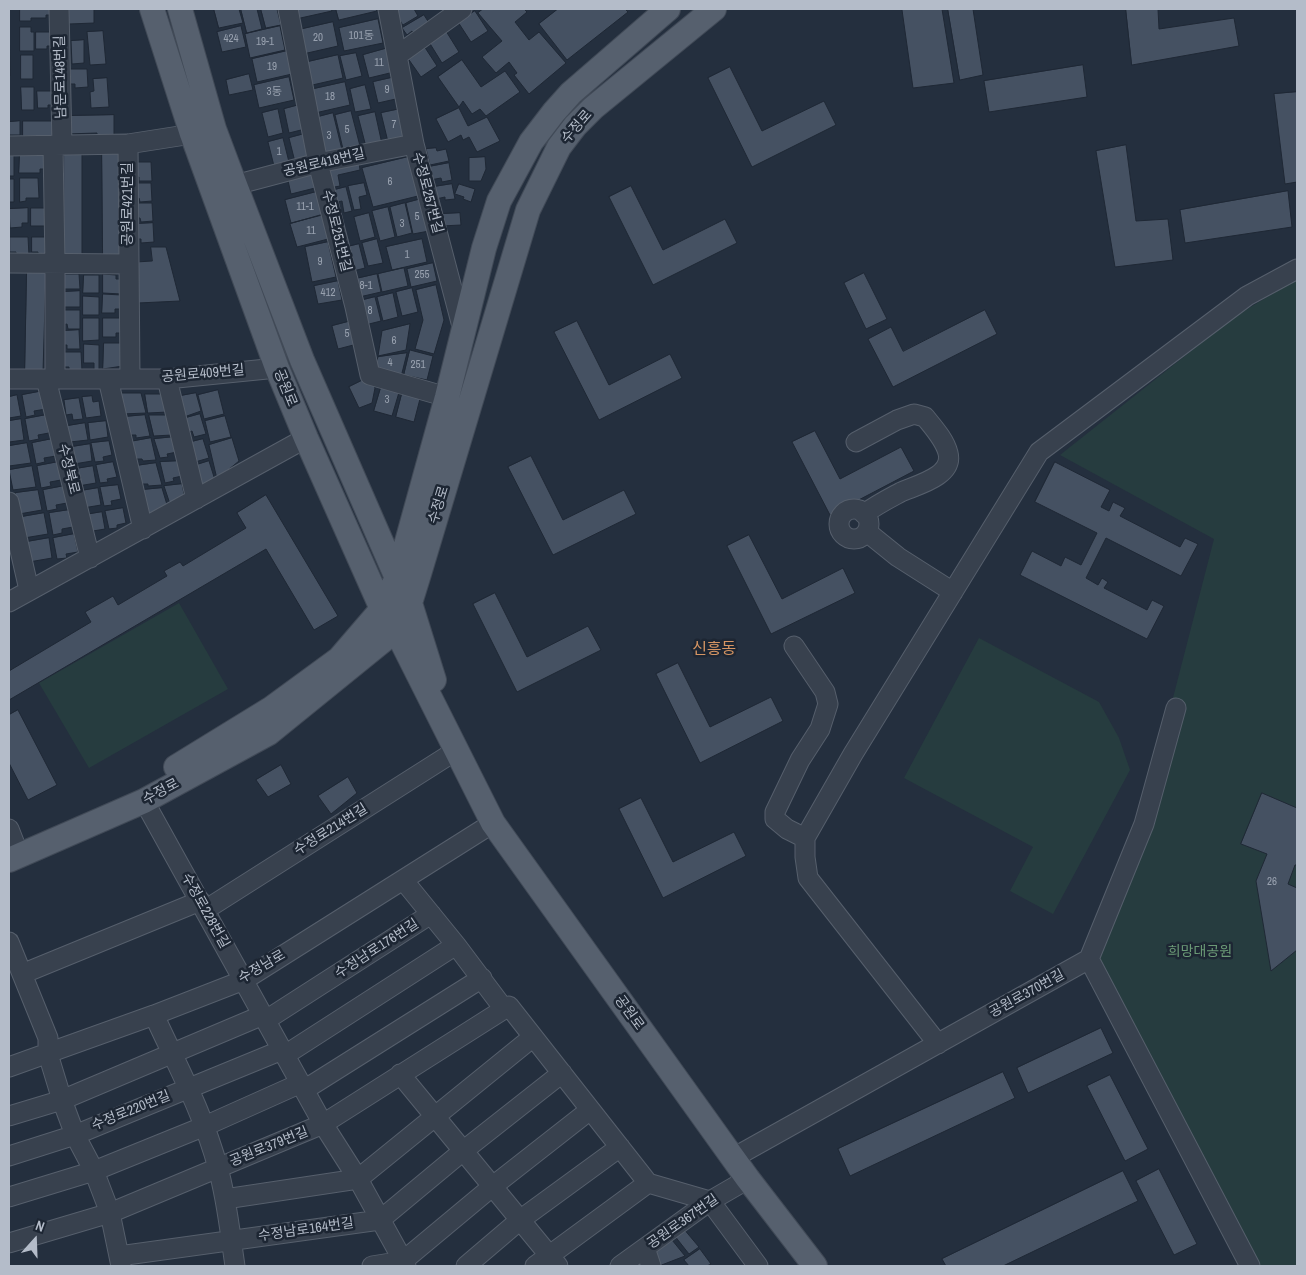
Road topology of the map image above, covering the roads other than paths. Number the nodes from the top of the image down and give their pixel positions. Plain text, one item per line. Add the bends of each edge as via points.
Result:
1 (59, 9) edge
2 (152, 9) edge
3 (180, 9) edge
4 (288, 9) edge
5 (388, 9) edge
6 (462, 9) edge
7 (668, 9) edge
8 (714, 9) edge
9 (398, 55) junction
10 (192, 134) junction
11 (128, 144) junction
12 (414, 144) junction
13 (57, 145) junction
14 (9, 146) edge
15 (318, 163) junction
16 (235, 185) junction
17 (9, 263) edge
18 (55, 264) junction
19 (128, 264) junction
20 (1297, 269) edge
21 (463, 330) junction
22 (277, 368) junction
23 (130, 378) junction
24 (167, 378) junction
25 (9, 379) edge
26 (51, 379) junction
27 (108, 379) junction
28 (447, 397) junction
29 (306, 438) junction
30 (856, 442) dead end
31 (196, 499) junction
32 (9, 508) edge
33 (143, 529) junction
34 (90, 558) junction
35 (396, 578) junction
36 (29, 590) junction
37 (953, 592) junction
38 (9, 602) edge
39 (410, 603) junction
40 (382, 609) junction
41 (396, 630) junction
42 (794, 646) dead end
43 (1176, 708) dead end
44 (457, 750) junction
45 (144, 801) junction
46 (493, 823) junction
47 (805, 838) junction
48 (11, 847) edge
49 (404, 880) junction
50 (202, 906) junction
51 (431, 914) junction
52 (9, 942) edge
53 (456, 945) junction
54 (1089, 959) junction
55 (22, 974) junction
56 (482, 978) junction
57 (244, 980) junction
58 (506, 1008) junction
59 (154, 1015) junction
60 (264, 1018) junction
61 (533, 1037) junction
62 (938, 1044) junction
63 (284, 1052) junction
64 (48, 1054) junction
65 (172, 1054) junction
66 (9, 1067) edge
67 (562, 1073) junction
68 (400, 1074) junction
69 (302, 1086) junction
70 (188, 1088) junction
71 (62, 1100) junction
72 (590, 1110) junction
73 (9, 1116) edge
74 (435, 1116) junction
75 (323, 1124) junction
76 (204, 1126) junction
77 (75, 1135) junction
78 (620, 1147) junction
79 (463, 1151) junction
80 (9, 1156) edge
81 (733, 1158) junction
82 (218, 1168) junction
83 (94, 1171) junction
84 (358, 1179) junction
85 (748, 1179) junction
86 (648, 1183) junction
87 (492, 1186) junction
88 (9, 1198) edge
89 (225, 1199) junction
90 (710, 1202) junction
91 (110, 1212) junction
92 (380, 1220) junction
93 (520, 1220) junction
94 (231, 1241) junction
95 (9, 1243) edge
96 (645, 1248) junction
97 (120, 1261) edge
98 (547, 1262) edge
99 (404, 1264) edge
100 (235, 1266) edge
101 (372, 1266) edge
102 (466, 1266) edge
103 (620, 1266) edge
104 (651, 1266) edge
105 (758, 1266) edge
106 (815, 1266) edge
107 (1250, 1266) edge

1 - 13 street, 남문로148번길
2 - 10 main road, 공원로
3 - 16 main road, 공원로 via 214,129
4 - 15 street, 수정로251번길
5 - 9 street, 수정로257번길
6 - 9 street
7 - 21 main road, 수정로 via 571,93 531,142 499,201
8 - 39 main road, 수정로 via 593,108 575,126 555,155 528,210
9 - 12 street, 수정로257번길
10 - 11 street, 공원로421번길
10 - 22 main road, 공원로
11 - 13 street, 공원로421번길
11 - 19 street, 공원로421번길
12 - 15 street, 공원로418번길
12 - 21 street, 수정로257번길
13 - 14 street, 공원로421번길
13 - 18 street
15 - 16 street, 공원로418번길
15 - 28 street, 수정로251번길 via 370,375
16 - 35 main road, 공원로 via 302,360
17 - 18 street
18 - 19 street
18 - 26 street
19 - 23 street
20 - 37 street via 1247,296 1039,452
21 - 28 main road, 수정로
22 - 24 street, 공원로409번길
22 - 29 main road, 공원로
23 - 24 street, 공원로409번길
23 - 27 street, 공원로409번길
24 - 31 street
25 - 26 street, 공원로409번길
26 - 27 street, 공원로409번길
26 - 34 street, 수정북로
27 - 33 street
28 - 35 main road, 수정로
29 - 31 street
29 - 40 main road, 공원로
30 - 37 street via 914,414 925,416 946,447 949,458 940,474 875,506 866,523 898,557
31 - 33 street
32 - 36 street
33 - 34 street
34 - 36 street
35 - 39 main road, 공원로
35 - 40 main road, 수정로
36 - 38 street
37 - 47 street
39 - 41 main road, 수정로
39 - 44 main road, 공원로
40 - 41 main road, 공원로
40 - 48 main road, 수정로 via 339,659 272,708 149,783
41 - 44 main road, 공원로
41 - 45 main road, 수정로 via 269,733
42 - 47 street via 825,692 828,704 820,729 800,760 775,812 775,818
43 - 54 street via 1144,824
44 - 46 main road, 공원로
44 - 50 street, 수정로214번길
45 - 48 main road, 수정로
45 - 50 street, 수정로228번길
46 - 49 street, 수정남로
46 - 81 main road, 공원로
47 - 62 street via 808,878
49 - 51 street, 수정남로176번길
49 - 57 street, 수정남로
50 - 55 street, 수정로214번길
50 - 57 street, 수정로228번길
51 - 53 street, 수정남로176번길
51 - 60 street, 수정남로176번길
52 - 55 street, 수정로220번길
53 - 56 street, 수정남로176번길
53 - 63 street
54 - 62 street, 공원로370번길
54 - 107 street
55 - 64 street, 수정로220번길 via 48,1038
56 - 58 street, 수정남로176번길
56 - 69 street
57 - 59 street, 수정남로
57 - 60 street, 수정로228번길
58 - 61 street, 수정남로176번길
58 - 68 street, 공원로379번길
59 - 64 street, 수정남로
59 - 65 street
60 - 63 street, 수정로228번길
60 - 65 street
61 - 67 street, 수정남로176번길
61 - 74 street
62 - 81 street, 공원로370번길
63 - 69 street, 수정로228번길
63 - 70 street
64 - 66 street, 수정남로
64 - 71 street, 수정로220번길
65 - 70 street
65 - 71 street
67 - 72 street, 수정남로176번길
67 - 79 street
68 - 74 street
68 - 75 street, 공원로379번길
69 - 75 street, 수정로228번길
69 - 76 street
70 - 76 street
70 - 77 street, 수정로220번길
71 - 73 street
71 - 77 street, 수정로220번길
72 - 78 street, 수정남로176번길
72 - 87 street
74 - 79 street
74 - 84 street
75 - 82 street, 공원로379번길
75 - 84 street, 수정로228번길
76 - 82 street
76 - 83 street
77 - 80 street
77 - 83 street, 수정로220번길
78 - 86 street, 수정남로176번길
78 - 93 street
79 - 87 street
79 - 92 street
81 - 85 main road, 공원로
82 - 89 street
82 - 91 street, 공원로379번길
83 - 88 street
83 - 91 street, 수정로220번길
84 - 89 street
84 - 92 street, 수정로228번길
85 - 90 street, 공원로367번길
85 - 106 main road, 공원로
86 - 90 street
86 - 98 street
87 - 93 street
87 - 99 street
89 - 94 street
90 - 96 street, 공원로367번길
90 - 105 street
91 - 95 street, 공원로379번길
91 - 97 street, 수정로220번길
92 - 94 street, 수정남로164번길
92 - 99 street, 수정로228번길
93 - 98 street
93 - 102 street
94 - 97 street, 수정로220번길
94 - 100 street
96 - 103 street, 공원로367번길
96 - 104 street
99 - 101 street

